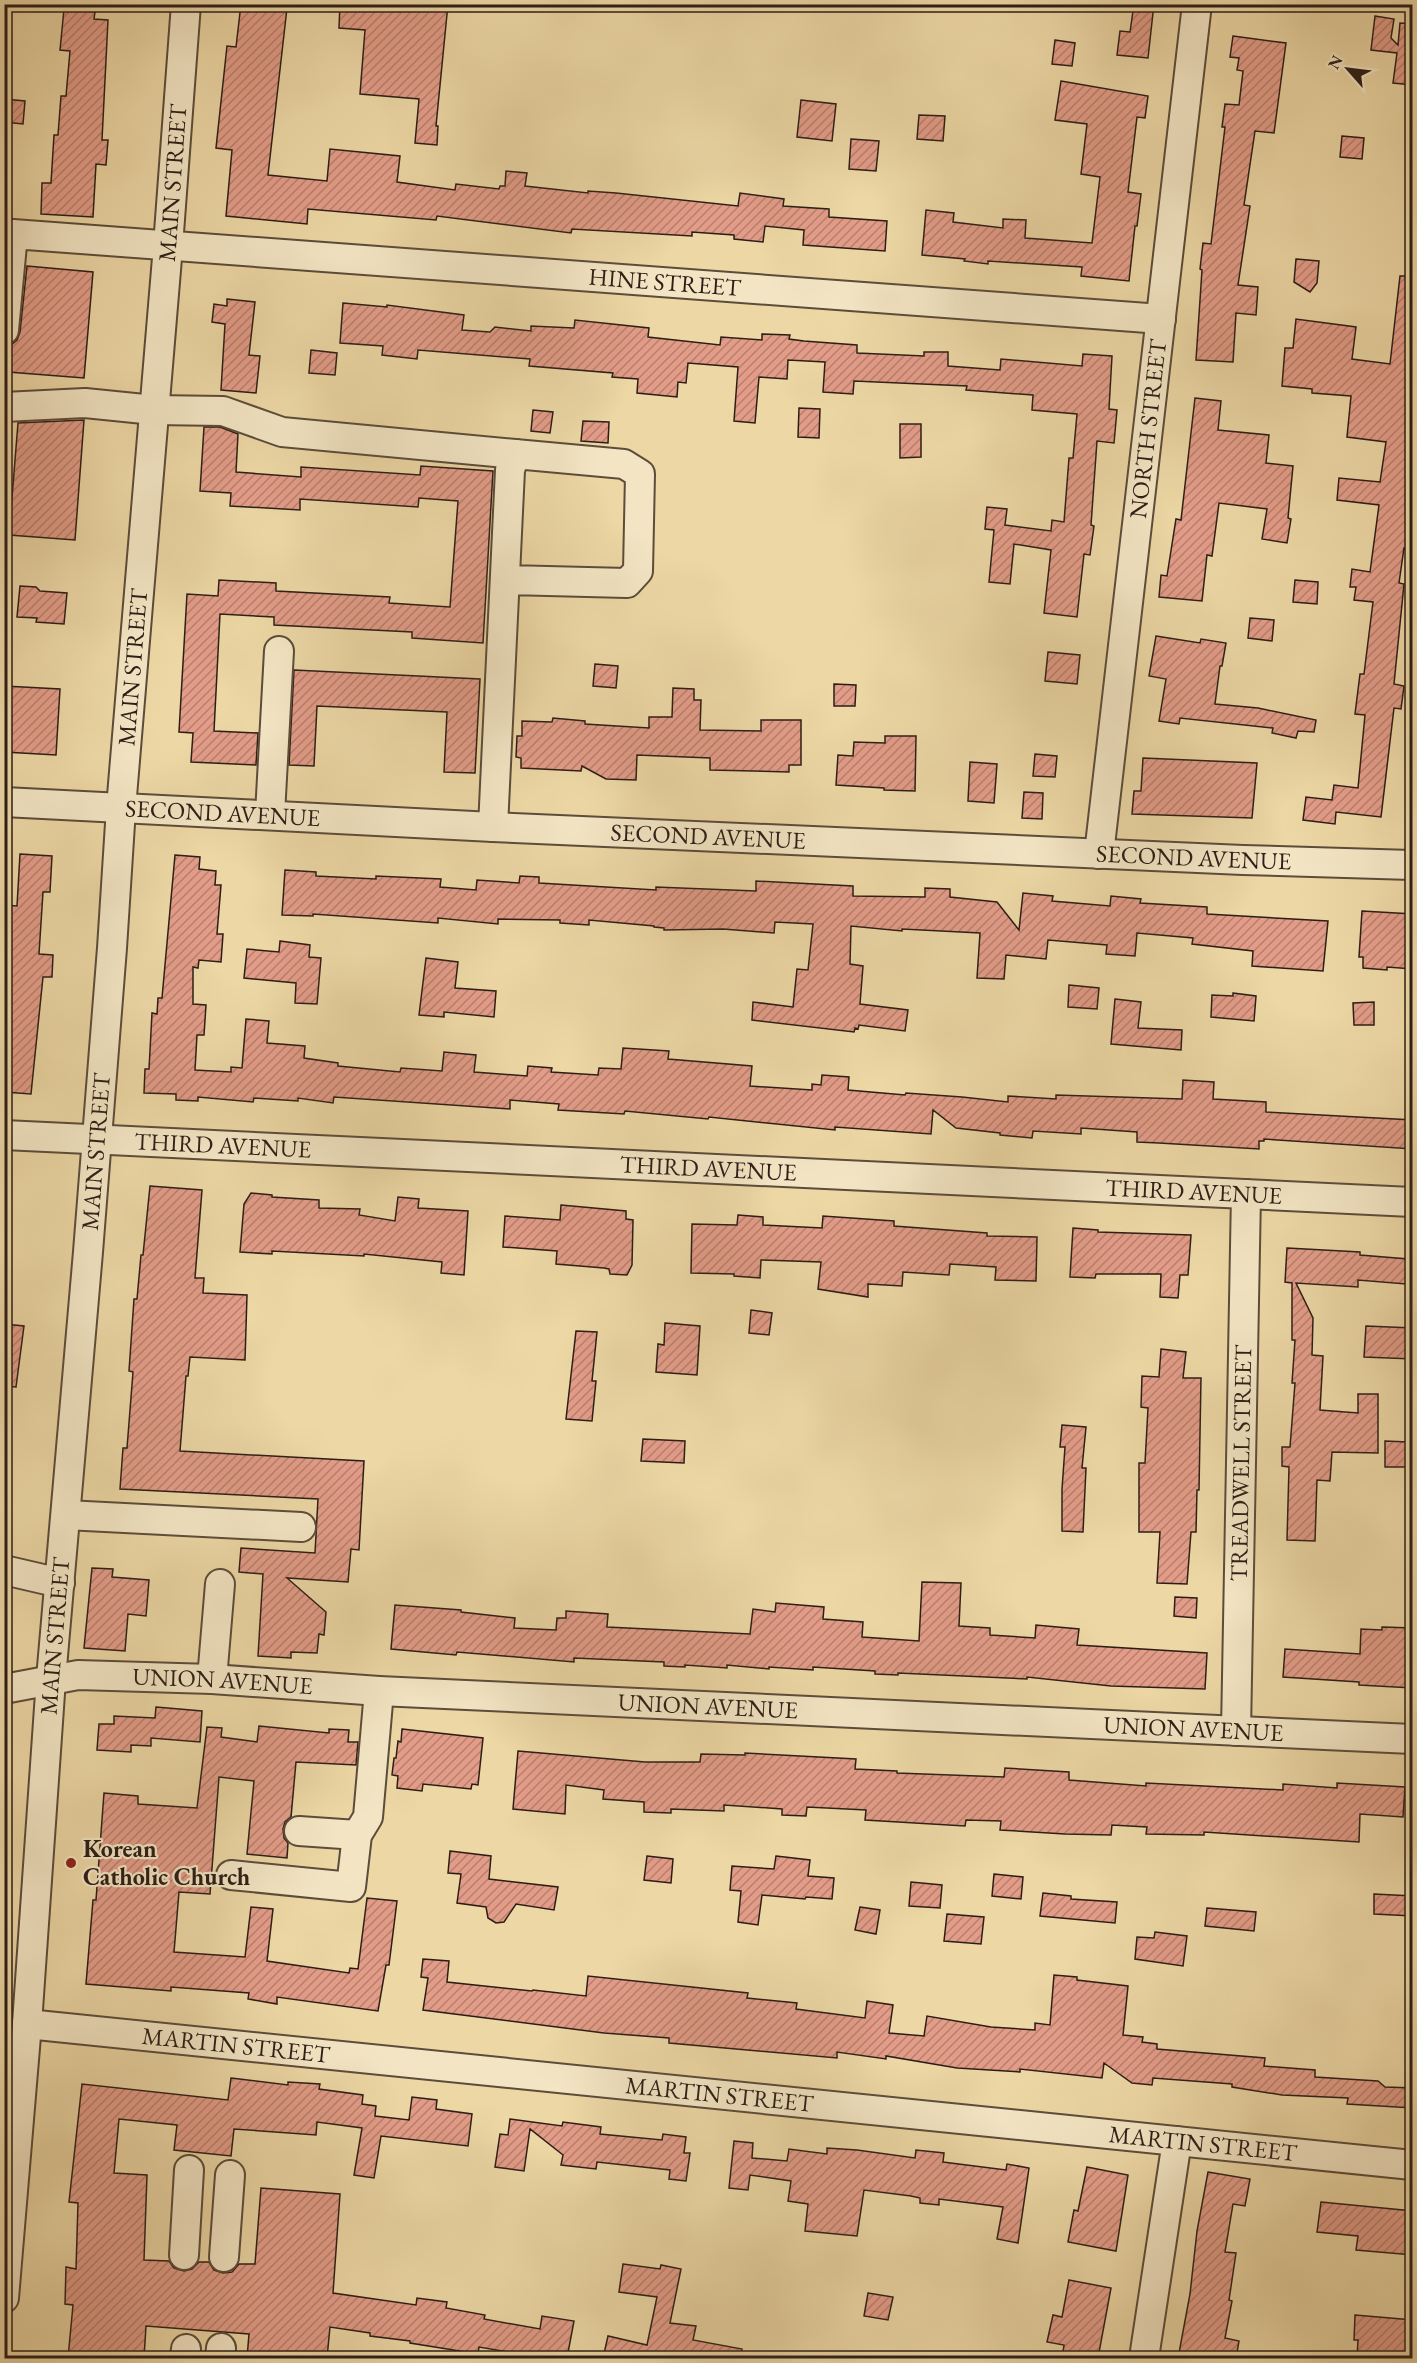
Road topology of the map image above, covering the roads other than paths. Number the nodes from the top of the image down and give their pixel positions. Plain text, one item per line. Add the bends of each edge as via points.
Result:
1 (186, 4) edge
2 (1197, 4) edge
3 (168, 246) junction
4 (1161, 319) junction
5 (4, 330) edge
6 (4, 407) edge
7 (154, 410) junction
8 (516, 454) junction
9 (506, 580) junction
10 (279, 651) dead end
11 (4, 802) edge
12 (121, 808) junction
13 (270, 814) junction
14 (493, 827) junction
15 (1099, 854) junction
16 (1413, 865) edge
17 (4, 1135) edge
18 (96, 1139) junction
19 (1246, 1194) junction
20 (1413, 1202) edge
21 (66, 1515) junction
22 (301, 1527) dead end
23 (4, 1570) edge
24 (60, 1583) junction
25 (220, 1584) dead end
26 (51, 1679) junction
27 (212, 1679) junction
28 (4, 1689) edge
29 (380, 1691) junction
30 (1236, 1731) junction
31 (1413, 1739) edge
32 (299, 1831) dead end
33 (357, 1835) junction
34 (231, 1875) dead end
35 (20, 2009) edge
36 (1177, 2141) junction
37 (1413, 2165) edge
38 (189, 2170) dead end
39 (9, 2173) edge
40 (230, 2175) dead end
41 (184, 2254) dead end
42 (224, 2257) dead end
43 (4, 2298) edge
44 (1144, 2358) edge

1 - 3 street, MAIN STREET
2 - 4 street, NORTH STREET
3 - 4 street, HINE STREET
3 - 5 street, HINE STREET via 13,234
3 - 7 street, MAIN STREET
4 - 15 street, NORTH STREET
6 - 7 street via 85,404
7 - 8 street via 223,411 282,432
7 - 12 street, MAIN STREET
8 - 9 street via 510,470
8 - 9 street via 624,464 640,474 638,571 627,583
9 - 14 street
10 - 13 street
11 - 12 street, SECOND AVENUE
12 - 13 street, SECOND AVENUE
12 - 18 street, MAIN STREET
13 - 14 street, SECOND AVENUE
14 - 15 street, SECOND AVENUE
15 - 16 street, SECOND AVENUE
17 - 18 street, THIRD AVENUE
18 - 19 street, THIRD AVENUE
18 - 21 street, MAIN STREET
19 - 20 street, THIRD AVENUE
19 - 30 street, TREADWELL STREET
21 - 22 street
21 - 24 street, MAIN STREET
23 - 24 street
24 - 26 street, MAIN STREET
25 - 27 street
26 - 27 street, UNION AVENUE via 78,1675
26 - 28 street, UNION AVENUE
26 - 35 street, MAIN STREET
27 - 29 street, UNION AVENUE
29 - 30 street, UNION AVENUE
29 - 33 street via 368,1817
30 - 31 street, UNION AVENUE
32 - 33 street
33 - 34 street via 351,1887
35 - 36 street, MARTIN STREET
35 - 39 street, MAIN STREET
36 - 37 street, MARTIN STREET
36 - 44 street
38 - 41 street
39 - 43 street, MAIN STREET
40 - 42 street

